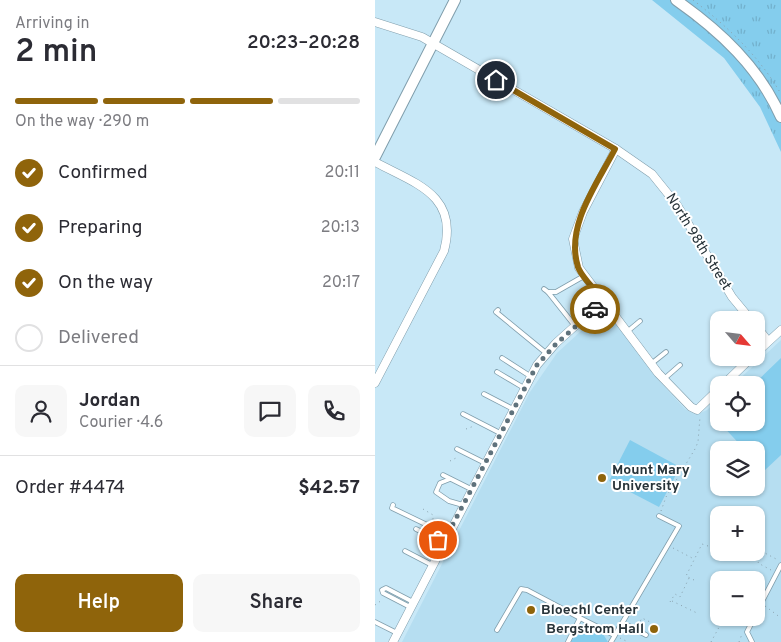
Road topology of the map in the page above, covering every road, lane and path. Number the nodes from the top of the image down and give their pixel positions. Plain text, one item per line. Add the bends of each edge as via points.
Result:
1 (455, 0) edge
2 (676, 0) edge
3 (378, 22) edge
4 (433, 43) junction
5 (781, 117) edge
6 (615, 149) junction
7 (375, 157) edge
8 (375, 162) edge
9 (584, 276) junction
10 (544, 288) dead end
11 (548, 292) junction
12 (604, 300) junction
13 (498, 310) dead end
14 (744, 311) edge
15 (641, 321) dead end
16 (575, 326) junction
17 (781, 330) edge
18 (628, 331) junction
19 (765, 336) edge
20 (769, 341) junction
21 (765, 345) edge
22 (666, 352) dead end
23 (547, 354) junction
24 (502, 358) dead end
25 (651, 364) junction
26 (680, 365) dead end
27 (743, 366) edge
28 (497, 372) dead end
29 (530, 376) junction
30 (732, 376) edge
31 (664, 379) junction
32 (375, 383) edge
33 (523, 388) junction
34 (485, 394) dead end
35 (710, 398) edge
36 (513, 409) junction
37 (697, 410) junction
38 (463, 414) dead end
39 (477, 421) junction
40 (466, 429) dead end
41 (500, 433) junction
42 (459, 450) joint
43 (450, 461) dead end
44 (485, 463) junction
45 (443, 475) dead end
46 (451, 479) junction
47 (471, 489) junction
48 (463, 504) junction
49 (393, 505) dead end
50 (423, 510) dead end
51 (659, 516) joint
52 (431, 528) junction
53 (416, 529) dead end
54 (448, 535) junction
55 (443, 543) junction
56 (668, 545) junction
57 (710, 548) edge
58 (405, 550) dead end
59 (761, 557) joint
60 (694, 559) junction
61 (781, 564) edge
62 (432, 565) junction
63 (689, 578) junction
64 (694, 580) dead end
65 (375, 587) edge
66 (382, 590) junction
67 (765, 595) edge
68 (389, 596) junction
69 (375, 605) edge
70 (412, 605) junction
71 (765, 606) edge
72 (699, 614) dead end
73 (580, 618) junction
74 (781, 618) edge
75 (375, 622) edge
76 (652, 623) dead end
77 (719, 626) edge
78 (750, 626) edge
79 (634, 628) junction
80 (617, 629) junction
81 (497, 630) dead end
82 (397, 633) junction
83 (614, 635) junction
84 (646, 635) dead end
85 (622, 639) junction
86 (741, 640) dead end
87 (393, 642) edge
88 (568, 642) edge
89 (611, 642) edge
90 (621, 642) edge
91 (628, 642) edge
92 (711, 642) edge
93 (742, 642) edge
94 (752, 642) edge

1 - 4 street
2 - 5 street via 718,32 748,63
3 - 4 street, North 98th Street
4 - 6 street, North 98th Street
4 - 7 street
6 - 9 street via 573,238 579,268
6 - 14 street, North 98th Street via 652,174 677,204
8 - 32 street via 432,193 444,209 448,222 444,251
9 - 11 lane via 563,289
9 - 12 street
10 - 11 lane
11 - 16 lane
12 - 16 street
12 - 18 street
13 - 23 lane via 496,312
15 - 18 lane
16 - 23 street
17 - 20 street
18 - 25 street
19 - 20 street
20 - 21 street
22 - 25 lane
23 - 29 street
24 - 29 lane
25 - 31 street
26 - 31 lane
27 - 30 street
28 - 33 lane
29 - 33 street
31 - 37 street via 691,408
33 - 36 street
34 - 36 lane
35 - 37 street
36 - 41 street
37 - 51 path via 700,414 698,442
38 - 39 lane
39 - 40 path
39 - 41 lane
41 - 44 street
42 - 43 path via 457,458
42 - 44 lane
44 - 47 street
45 - 46 lane
46 - 47 lane
46 - 48 lane via 440,483 436,492 449,501
47 - 48 street
48 - 54 street
49 - 52 lane via 392,508
50 - 52 path via 434,517
51 - 56 lane via 679,526
52 - 54 lane
53 - 55 lane
54 - 55 street
55 - 62 street
56 - 60 path
56 - 80 lane
57 - 60 path via 702,544
58 - 62 lane
59 - 59 path via 758,563 773,570 778,560 763,552
60 - 63 path via 686,576
61 - 67 lane
62 - 70 street
63 - 64 path
63 - 72 path via 680,597 675,594 671,601
65 - 66 lane
66 - 68 lane
66 - 70 lane via 386,588
68 - 69 path
68 - 70 lane
70 - 82 street
71 - 74 path
73 - 81 lane via 521,589
73 - 83 lane
73 - 88 lane
75 - 82 lane
76 - 79 path via 642,618
77 - 92 path
78 - 94 lane via 747,632
79 - 80 lane via 624,626
79 - 84 lane
80 - 83 lane
82 - 87 street
83 - 85 path
83 - 89 lane
85 - 90 path
85 - 91 path
86 - 93 path

